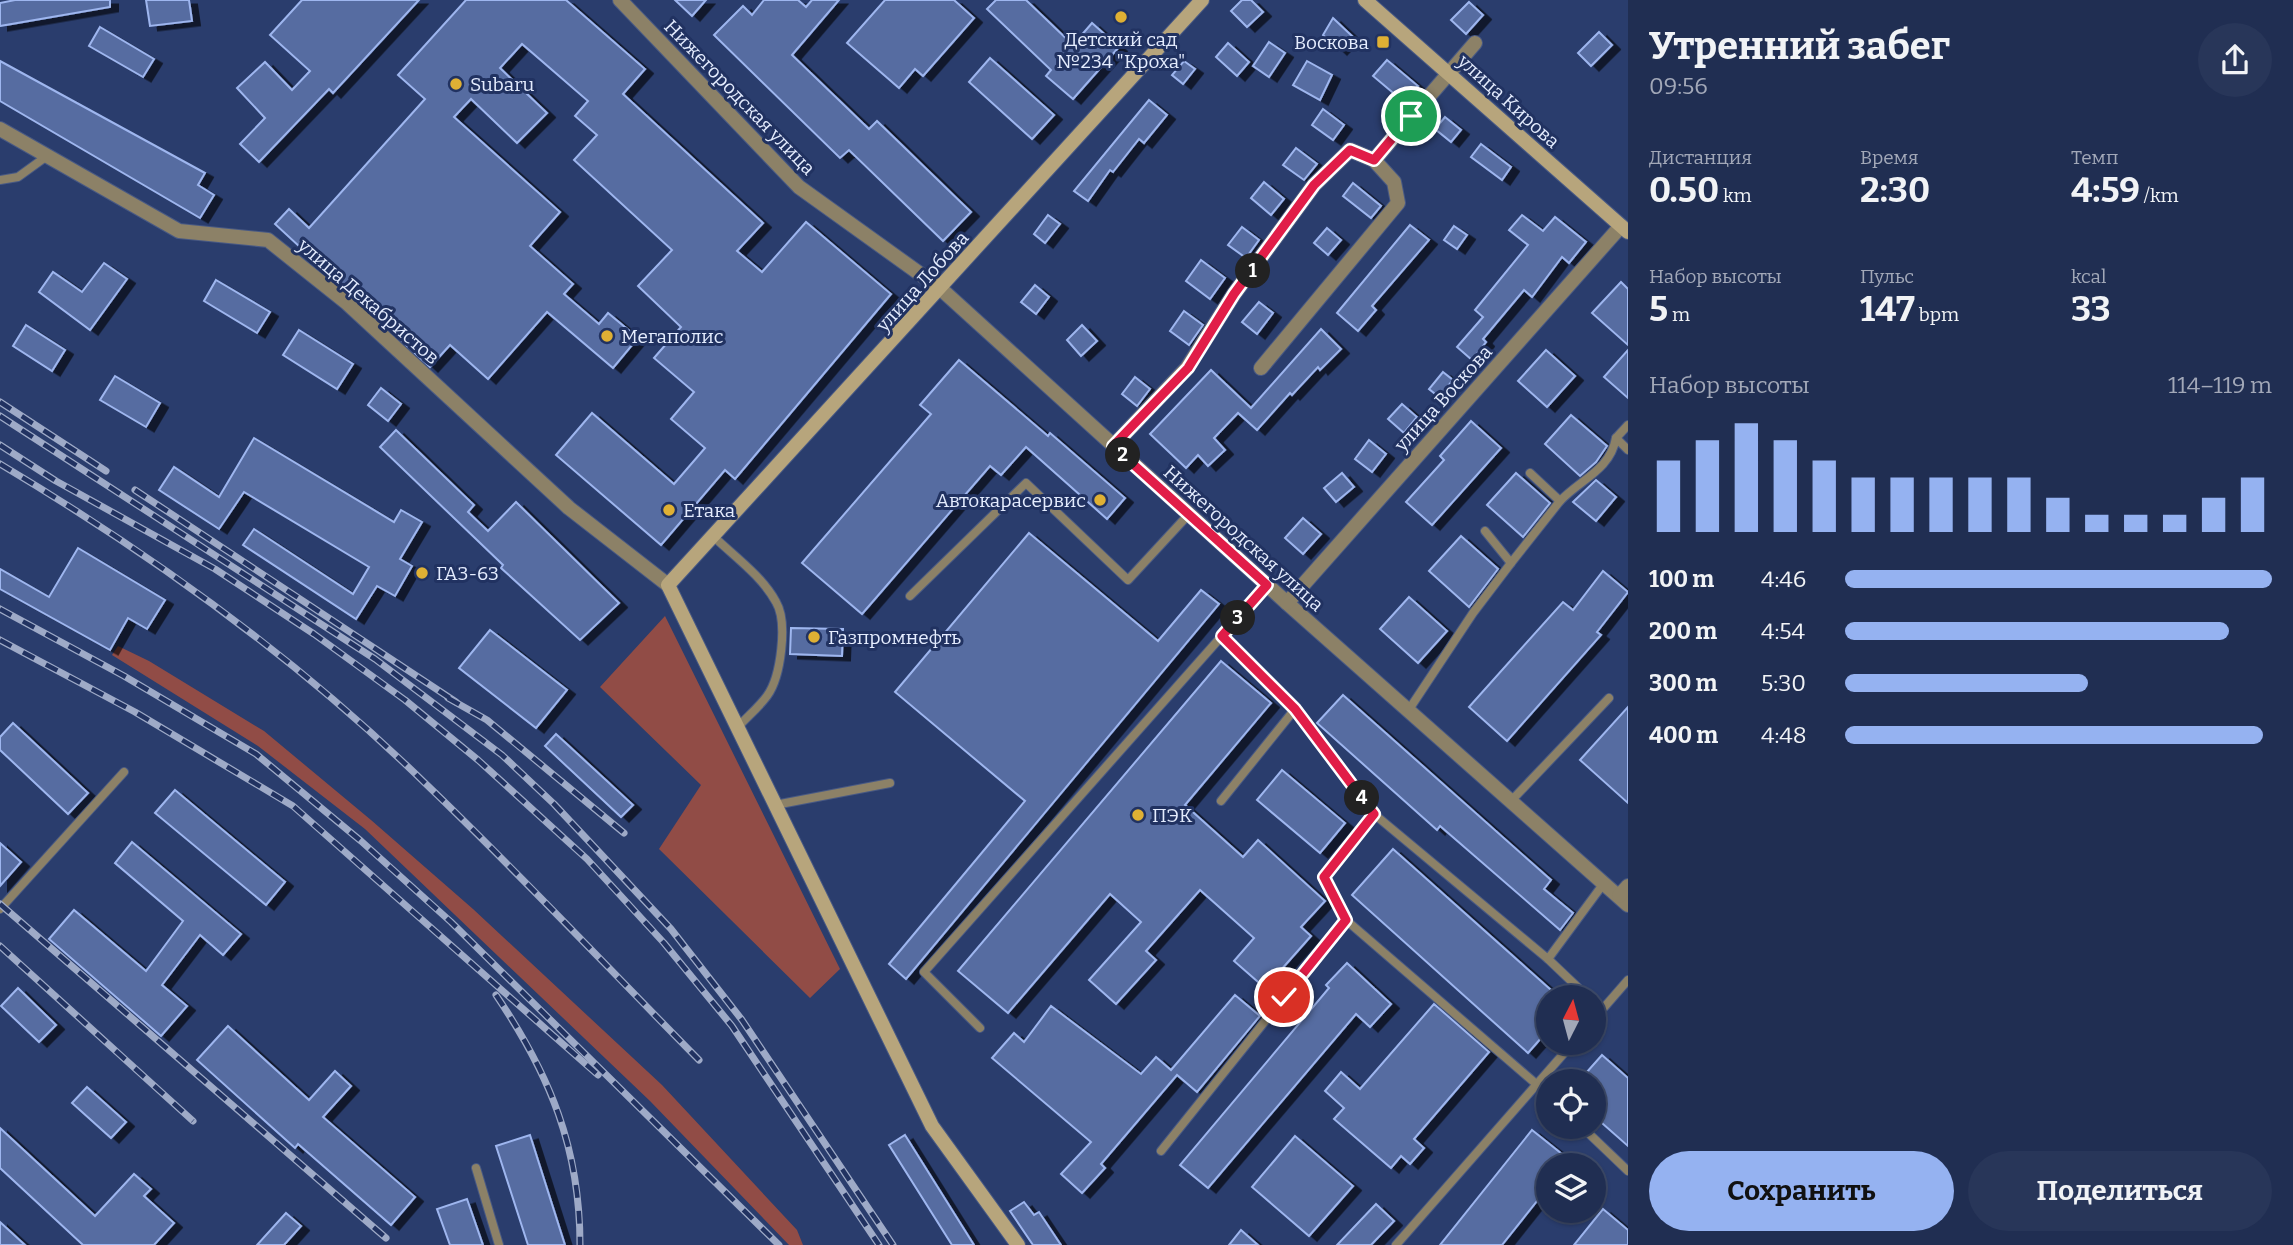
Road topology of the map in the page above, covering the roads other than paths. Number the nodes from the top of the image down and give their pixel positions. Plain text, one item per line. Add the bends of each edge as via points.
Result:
1 (620, 0) edge
2 (1202, 0) edge
3 (1365, 0) edge
4 (1475, 43) dead end
5 (1448, 73) junction
6 (0, 129) edge
7 (47, 156) junction
8 (1374, 160) junction
9 (0, 180) edge
10 (1626, 226) edge
11 (941, 289) junction
12 (1261, 368) dead end
13 (1628, 425) edge
14 (1616, 438) junction
15 (1113, 446) junction
16 (1628, 450) edge
17 (1530, 473) dead end
18 (1560, 501) junction
19 (1189, 514) junction
20 (1485, 531) dead end
21 (713, 536) junction
22 (1511, 563) junction
23 (668, 584) junction
24 (1267, 585) junction
25 (910, 596) dead end
26 (1287, 603) junction
27 (1222, 636) junction
28 (1609, 698) dead end
29 (1295, 709) junction
30 (1408, 711) junction
31 (738, 727) junction
32 (124, 772) dead end
33 (890, 783) dead end
34 (1222, 801) dead end
35 (1511, 802) junction
36 (775, 805) junction
37 (1374, 814) junction
38 (1604, 883) junction
39 (1625, 896) edge
40 (0, 909) edge
41 (1346, 920) junction
42 (1548, 959) junction
43 (1628, 980) edge
44 (1575, 985) edge
45 (1606, 1005) edge
46 (980, 1028) dead end
47 (1562, 1055) edge
48 (1550, 1069) edge
49 (1536, 1083) edge
50 (1536, 1085) edge
51 (1595, 1139) edge
52 (1161, 1151) dead end
53 (476, 1168) dead end
54 (1628, 1171) edge
55 (499, 1245) edge
56 (1018, 1245) edge
57 (1396, 1245) edge

1 - 11 street, Нижегородская улица via 799,187
2 - 11 street, улица Лобова
3 - 5 street, улица Кирова
4 - 5 street
5 - 8 street
5 - 10 street, улица Кирова
6 - 7 street, улица Декабристов
7 - 9 lane via 19,177
7 - 23 street, улица Декабристов via 179,231 268,240 347,303 569,508
8 - 12 street via 1394,183 1398,204
8 - 15 street via 1350,150 1314,185 1234,294 1188,368
10 - 26 street, улица Воскова
11 - 15 street, Нижегородская улица
11 - 21 street, улица Лобова
13 - 14 lane
14 - 16 lane
14 - 18 lane via 1613,454 1600,470
15 - 19 street, Нижегородская улица
17 - 18 lane
18 - 22 lane
19 - 24 street, Нижегородская улица
19 - 25 lane via 1128,580 1026,483
20 - 22 lane
21 - 23 street, улица Лобова
21 - 31 lane via 751,570 778,603 778,673 768,694
22 - 30 lane
23 - 31 street
24 - 26 street, Нижегородская улица
24 - 27 lane
26 - 30 street, Нижегородская улица
27 - 29 lane
27 - 46 lane via 924,972
28 - 35 lane
29 - 34 lane
29 - 37 lane
30 - 35 street, Нижегородская улица
31 - 36 street
32 - 40 lane
33 - 36 lane
35 - 38 street, Нижегородская улица
36 - 56 street via 932,1126
37 - 41 lane via 1324,877
37 - 42 lane
38 - 39 street, Нижегородская улица
38 - 42 lane
41 - 49 lane
41 - 52 lane
42 - 44 lane
43 - 45 lane
47 - 48 lane
50 - 57 lane
51 - 54 lane
53 - 55 lane

